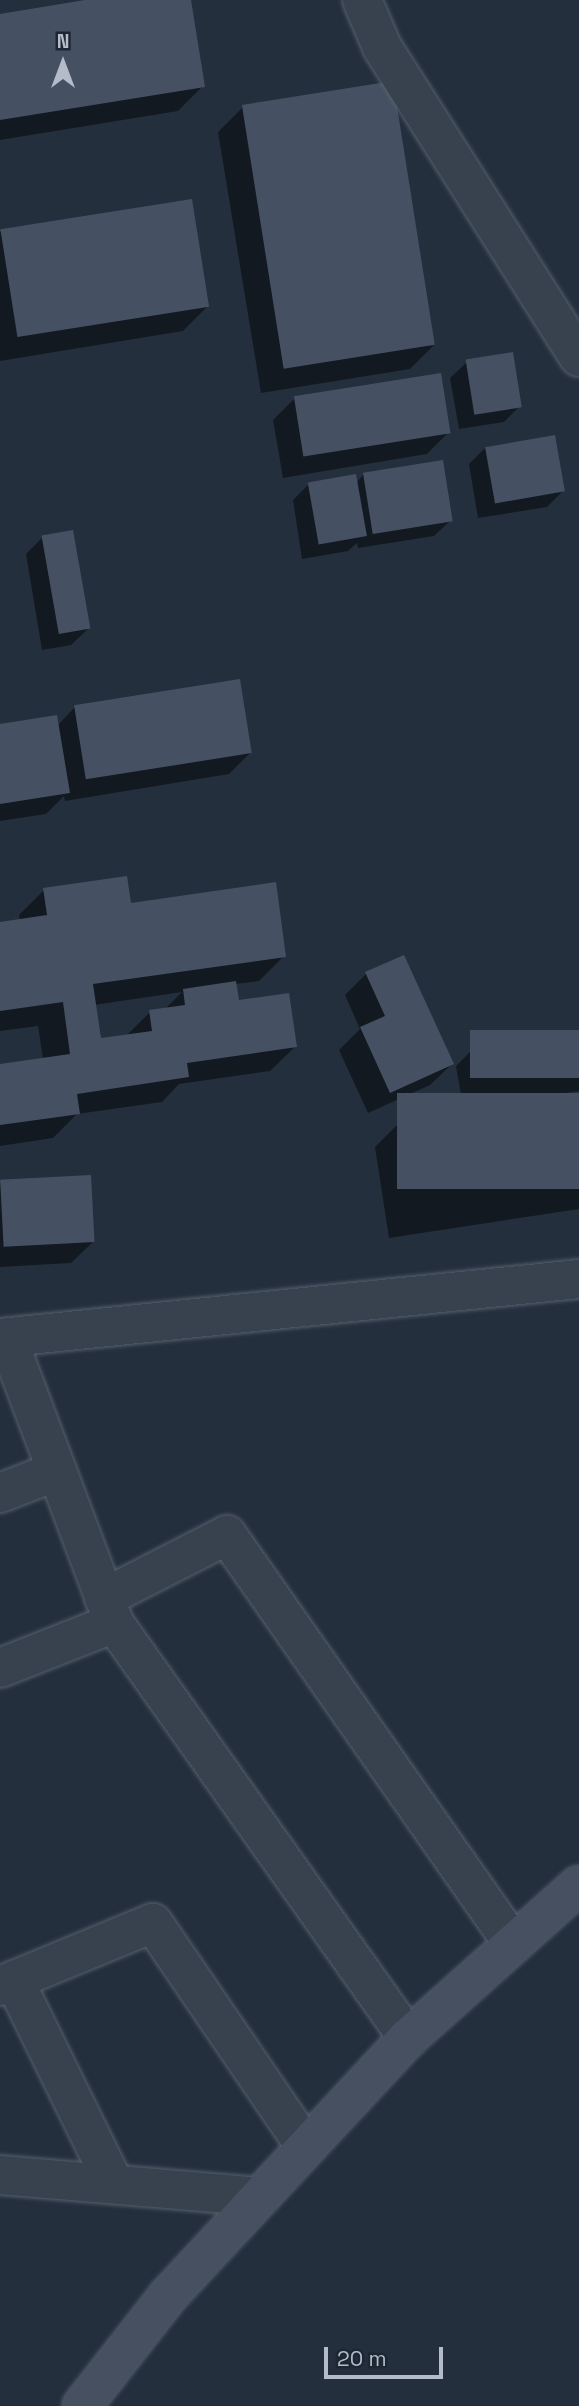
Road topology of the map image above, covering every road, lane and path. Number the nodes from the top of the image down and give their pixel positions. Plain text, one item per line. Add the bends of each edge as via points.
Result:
1 (362, 0) edge
2 (579, 357) edge
3 (579, 1279) edge
4 (3, 1338) edge
5 (57, 1471) junction
6 (0, 1493) edge
7 (109, 1611) junction
8 (0, 1668) edge
9 (579, 1885) edge
10 (513, 1944) junction
11 (7, 1983) edge
12 (408, 2038) junction
13 (306, 2147) junction
14 (0, 2175) edge
15 (114, 2184) junction
16 (260, 2197) junction
17 (82, 2406) edge

1 - 2 street via 383,47
3 - 4 street
4 - 5 street
5 - 6 street
5 - 7 street
7 - 8 street
7 - 10 street via 227,1535
7 - 12 street
9 - 10 street
10 - 12 street
11 - 13 street via 153,1923
11 - 15 street
12 - 13 street
13 - 16 street
14 - 15 street
15 - 16 street
16 - 17 street via 168,2296

